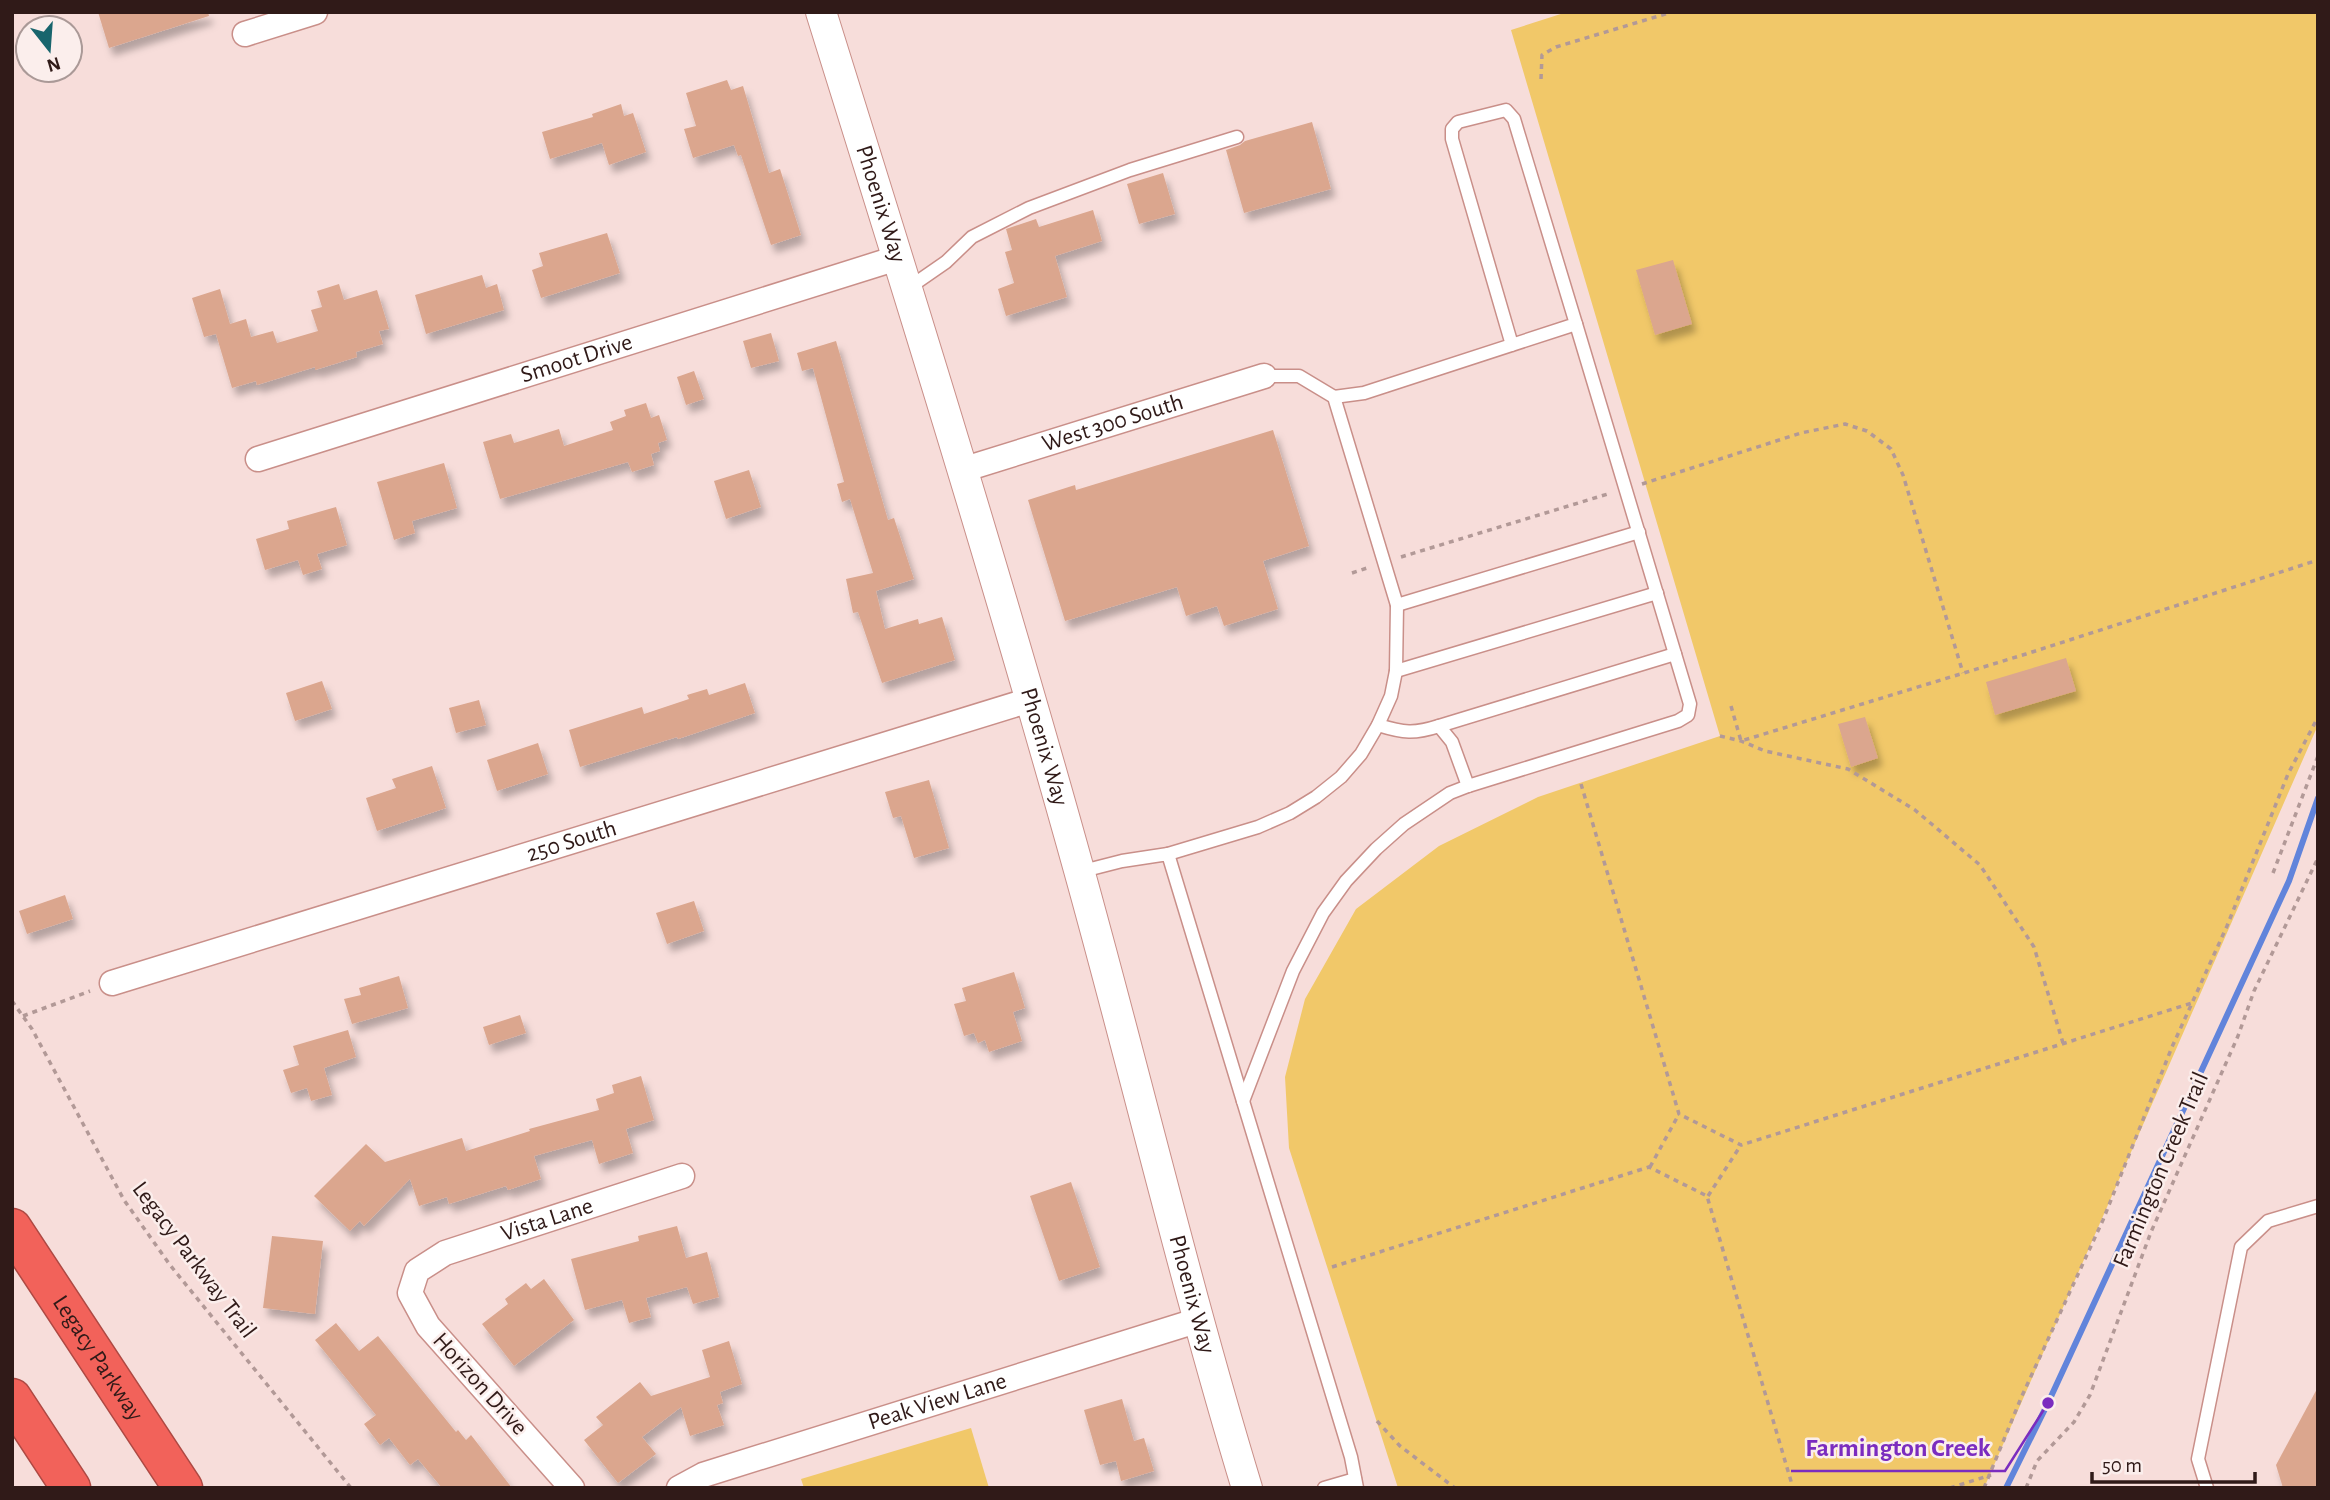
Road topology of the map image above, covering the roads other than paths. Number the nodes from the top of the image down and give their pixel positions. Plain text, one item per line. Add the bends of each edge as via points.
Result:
1 (315, 12) edge
2 (821, 12) edge
3 (246, 34) dead end
4 (1237, 137) dead end
5 (897, 258) junction
6 (907, 289) junction
7 (1576, 324) junction
8 (1512, 345) junction
9 (1264, 376) joint
10 (1334, 397) junction
11 (258, 459) dead end
12 (962, 470) junction
13 (1639, 532) junction
14 (1657, 593) junction
15 (1397, 605) junction
16 (1675, 654) junction
17 (1396, 671) junction
18 (1030, 700) junction
19 (1378, 725) junction
20 (1439, 726) junction
21 (1468, 786) junction
22 (1168, 854) junction
23 (1079, 872) junction
24 (112, 983) road end
25 (1243, 1101) junction
26 (682, 1176) dead end
27 (2318, 1206) edge
28 (12, 1228) edge
29 (417, 1271) joint
30 (1199, 1320) junction
31 (12, 1398) edge
32 (1356, 1483) edge
33 (72, 1488) edge
34 (183, 1488) edge
35 (572, 1488) edge
36 (679, 1488) edge
37 (1247, 1488) edge
38 (1324, 1488) edge
39 (2207, 1488) edge

1 - 3 street
2 - 5 street, Phoenix Way
4 - 6 lane via 1029,208 972,237
5 - 6 street, Phoenix Way
5 - 11 street, Smoot Drive
6 - 12 street, Phoenix Way
7 - 8 lane
7 - 8 lane via 1514,119 1506,110 1458,122 1452,139
7 - 13 lane
8 - 10 lane via 1364,393
9 - 10 lane via 1299,376
9 - 12 street, West 300 South
10 - 15 lane
12 - 18 street, Phoenix Way
13 - 14 lane
13 - 15 lane
14 - 16 lane
14 - 17 lane
15 - 17 lane
16 - 20 lane
16 - 21 lane via 1690,704 1688,715
17 - 19 lane
18 - 23 street, Phoenix Way
18 - 24 street, 250 South
19 - 20 lane via 1401,733
19 - 22 lane via 1341,776 1290,813 1258,828
20 - 21 lane via 1452,742
21 - 25 lane via 1404,824 1346,881 1323,913 1293,971
22 - 23 lane
22 - 25 lane
23 - 30 street, Phoenix Way
25 - 32 lane via 1352,1457
26 - 29 street, Vista Lane via 445,1253
27 - 39 lane via 2268,1221 2241,1247 2198,1459
28 - 34 highway, Legacy Parkway
29 - 35 street, Horizon Drive via 410,1293 428,1326
30 - 36 street, Peak View Lane via 704,1475
30 - 37 street, Phoenix Way
31 - 33 highway
32 - 38 lane

